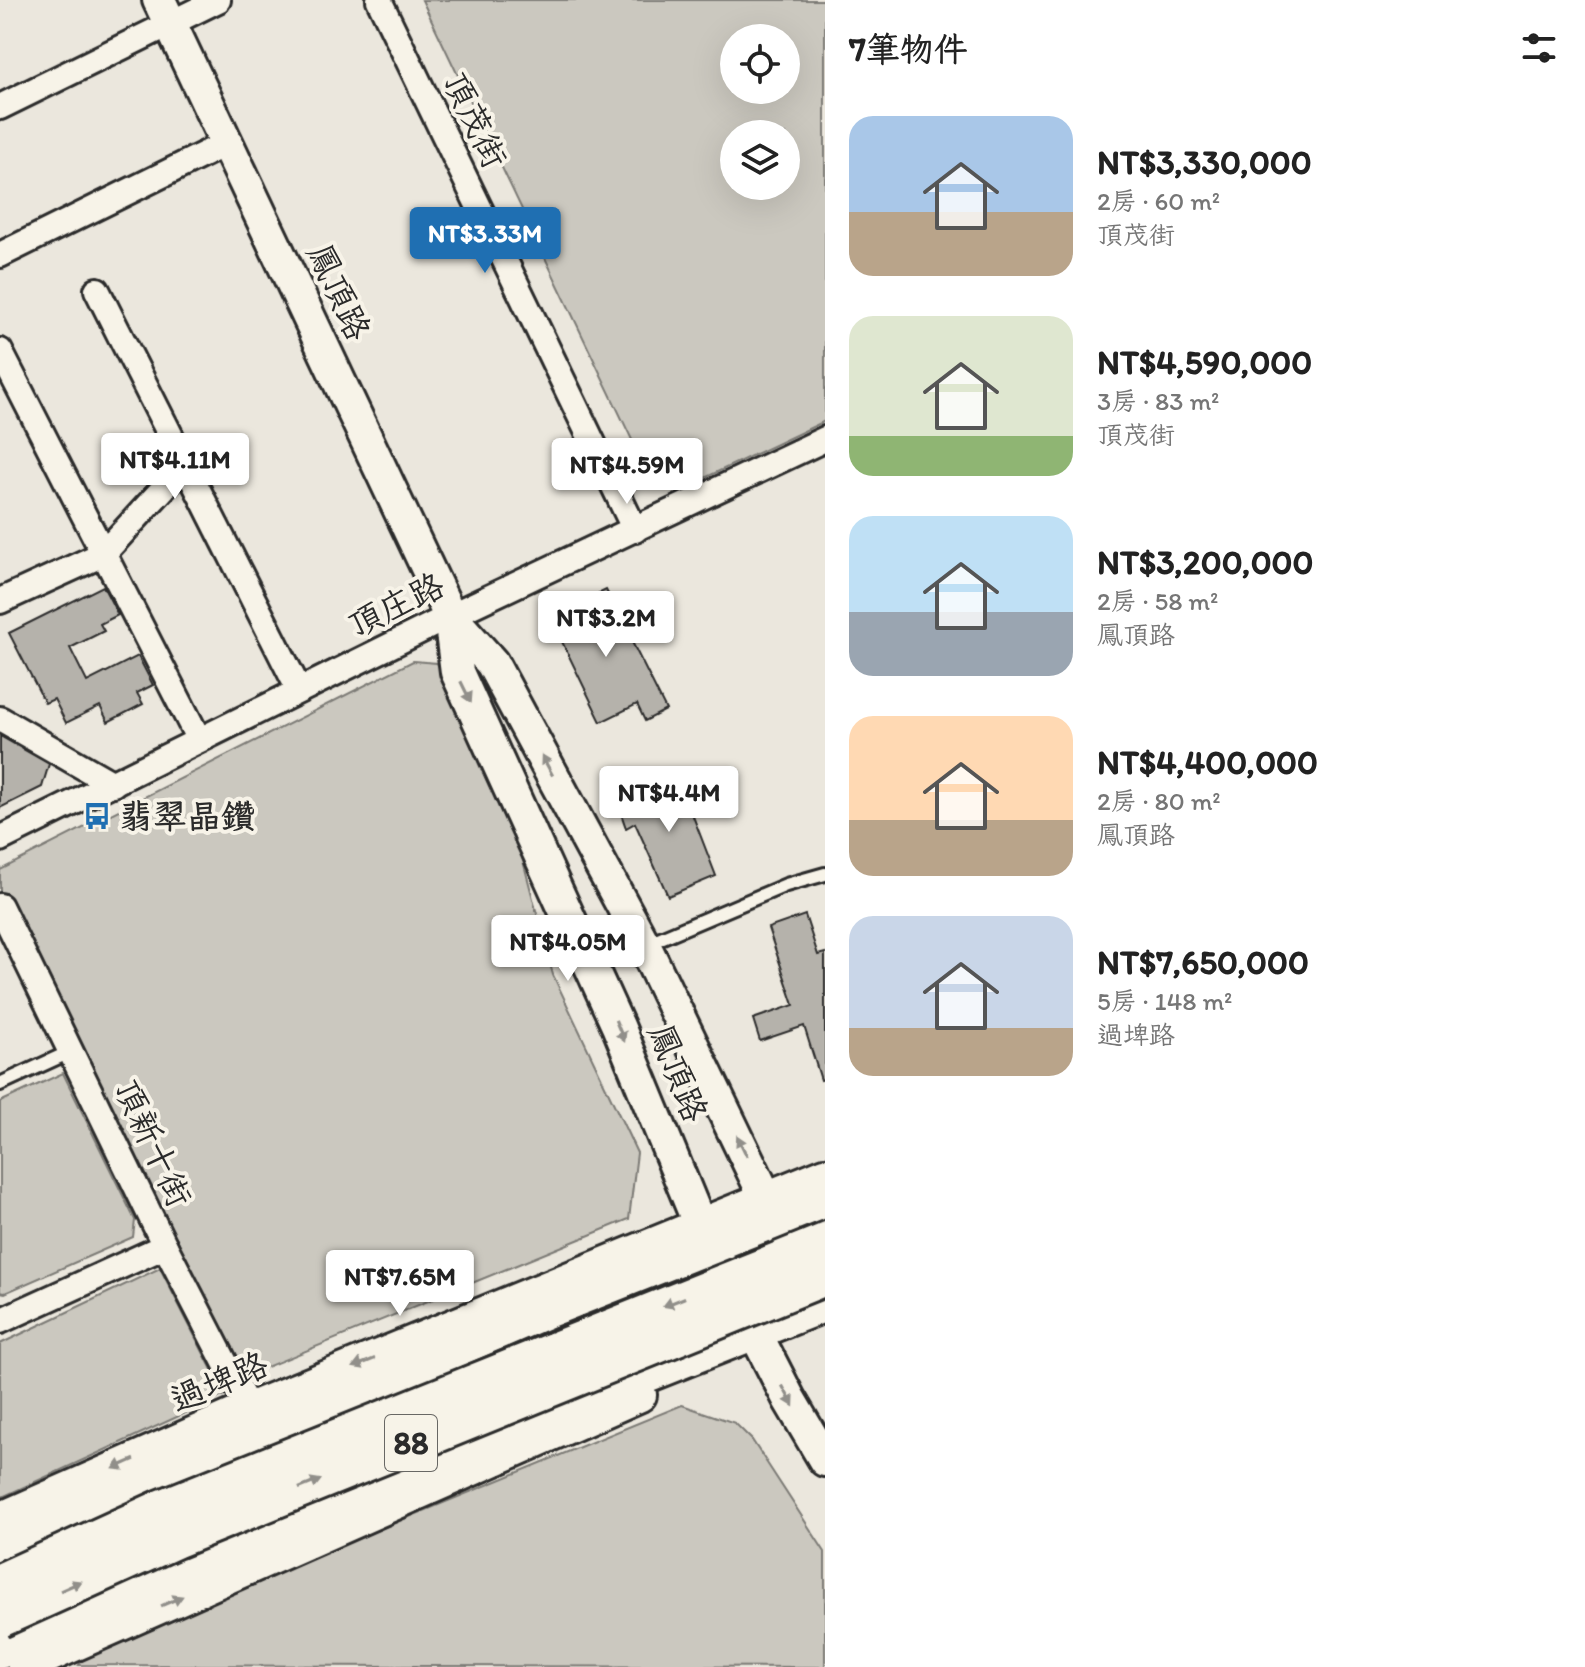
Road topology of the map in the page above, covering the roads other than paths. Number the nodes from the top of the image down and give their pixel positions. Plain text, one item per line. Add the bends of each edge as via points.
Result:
1 (218, 0) edge
2 (379, 0) edge
3 (165, 12) edge
4 (0, 107) edge
5 (227, 143) junction
6 (0, 255) edge
7 (97, 290) dead end
8 (0, 351) edge
9 (825, 439) edge
10 (184, 466) junction
11 (635, 530) junction
12 (103, 554) junction
13 (0, 601) edge
14 (450, 616) junction
15 (299, 690) junction
16 (0, 719) edge
17 (199, 740) junction
18 (113, 784) junction
19 (0, 839) edge
20 (825, 874) edge
21 (0, 906) edge
22 (644, 945) junction
23 (72, 1051) junction
24 (0, 1084) edge
25 (825, 1174) edge
26 (825, 1198) edge
27 (771, 1207) junction
28 (704, 1233) junction
29 (825, 1243) edge
30 (165, 1246) junction
31 (824, 1305) edge
32 (0, 1321) edge
33 (758, 1337) junction
34 (249, 1409) junction
35 (825, 1460) edge
36 (0, 1519) edge
37 (0, 1543) edge
38 (0, 1583) edge
39 (0, 1618) edge
40 (0, 1649) edge
41 (40, 1664) edge

1 - 3 street
2 - 11 street, 頂茂街
3 - 4 street
3 - 5 main road, 鳳頂路
5 - 6 street
5 - 14 main road, 鳳頂路
7 - 10 street
8 - 12 street
9 - 11 street, 頂庄路
10 - 12 street
10 - 15 street
11 - 14 street, 頂庄路
12 - 13 street
12 - 17 street
14 - 15 street, 頂庄路
22 -> 14 main road, 鳳頂路 via 492,663
14 -> 28 main road, 鳳頂路 via 457,672 611,1011
15 - 17 street, 頂庄路
16 - 18 street
17 - 18 street, 頂庄路
18 - 19 street, 頂庄路
20 - 22 lane via 786,885
21 - 23 street, 頂新十街
27 -> 22 main road, 鳳頂路
23 - 24 lane
23 - 30 street, 頂新十街
25 - 27 main road
26 - 27 highway
27 - 28 highway
27 - 31 main road, 鳳頂路
28 - 33 main road, 鳳頂路
28 -> 34 main road, 過埤路
28 - 37 highway via 548,1308
29 -> 38 highway, 88, bridge via 162,1509
30 - 32 street, 頂新十街
30 - 34 street
31 - 33 highway
39 -> 31 highway, 88, bridge via 175,1539
33 -> 35 main road, 鳳頂路
33 - 40 highway via 575,1401
41 -> 33 main road
34 -> 36 main road, 過埤路

